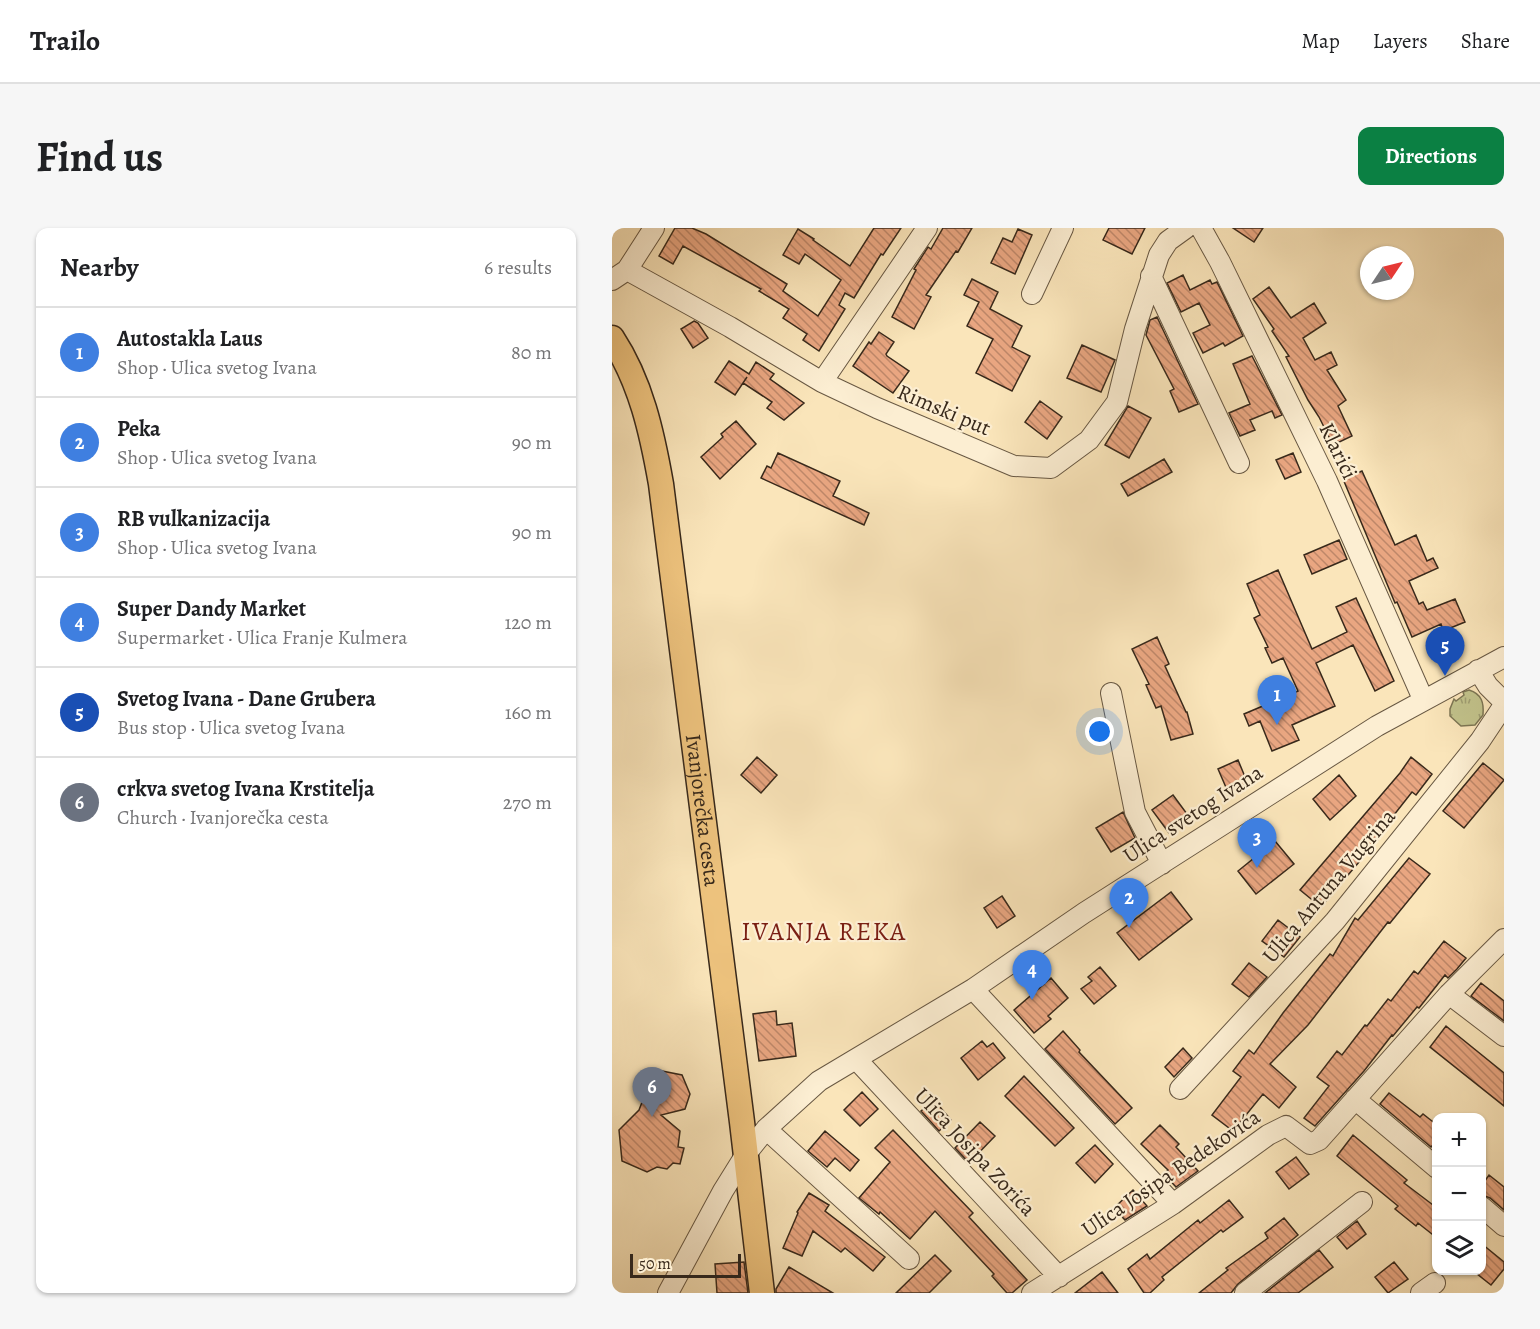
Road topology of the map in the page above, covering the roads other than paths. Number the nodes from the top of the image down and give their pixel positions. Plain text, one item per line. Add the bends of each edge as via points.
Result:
1 (654, 228) edge
2 (927, 228) edge
3 (1063, 228) edge
4 (1186, 228) edge
5 (1201, 228) edge
6 (620, 275) edge
7 (1151, 276) junction
8 (1032, 294) dead end
9 (612, 338) edge
10 (822, 382) junction
11 (1239, 463) dead end
12 (1504, 657) edge
13 (1478, 670) junction
14 (1111, 693) dead end
15 (1423, 699) junction
16 (1504, 703) edge
17 (1162, 864) junction
18 (1504, 939) edge
19 (973, 989) junction
20 (1449, 994) junction
21 (1504, 1036) edge
22 (856, 1059) junction
23 (1180, 1089) dead end
24 (1355, 1098) junction
25 (766, 1129) junction
26 (747, 1154) junction
27 (1436, 1167) edge
28 (1362, 1202) dead end
29 (1173, 1204) junction
30 (1486, 1210) edge
31 (1504, 1226) edge
32 (909, 1259) dead end
33 (1059, 1277) junction
34 (668, 1293) edge
35 (762, 1293) edge
36 (1032, 1293) edge
37 (1245, 1293) edge

1 - 6 street
2 - 10 street
3 - 8 street
4 - 7 street, Rimski put via 1168,241
5 - 15 street, Klarići via 1327,481
6 - 10 street, Rimski put via 730,327
7 - 10 street, Rimski put via 1117,402 1089,440 1051,468 1014,466
7 - 11 street
9 - 26 main road, Ivanjorečka cesta via 638,389 661,484
12 - 13 street, Ulica svetog Ivana
13 - 15 street, Ulica svetog Ivana
13 - 16 street
14 - 17 street via 1135,812
15 - 17 street, Ulica svetog Ivana
16 - 23 street, Ulica Antuna Vugrina via 1480,741 1335,921
17 - 19 street, Ulica svetog Ivana
18 - 20 street, Ulica Josipa Bedekovića
19 - 22 street, Ulica svetog Ivana
19 - 29 street
20 - 21 street
20 - 24 street, Ulica Josipa Bedekovića
22 - 25 street, Ulica svetog Ivana via 819,1082
22 - 33 street, Ulica Josipa Zorića
24 - 27 street
24 - 29 street, Ulica Josipa Bedekovića via 1319,1140 1310,1144 1286,1125
25 - 26 street, Ulica svetog Ivana
25 - 32 street
26 - 34 street, Ulica svetog Ivana
26 - 35 main road, Ivanjorečka cesta
28 - 37 street
29 - 33 street, Ulica Josipa Bedekovića
30 - 31 street
33 - 36 street, Ulica Josipa Bedekovića

